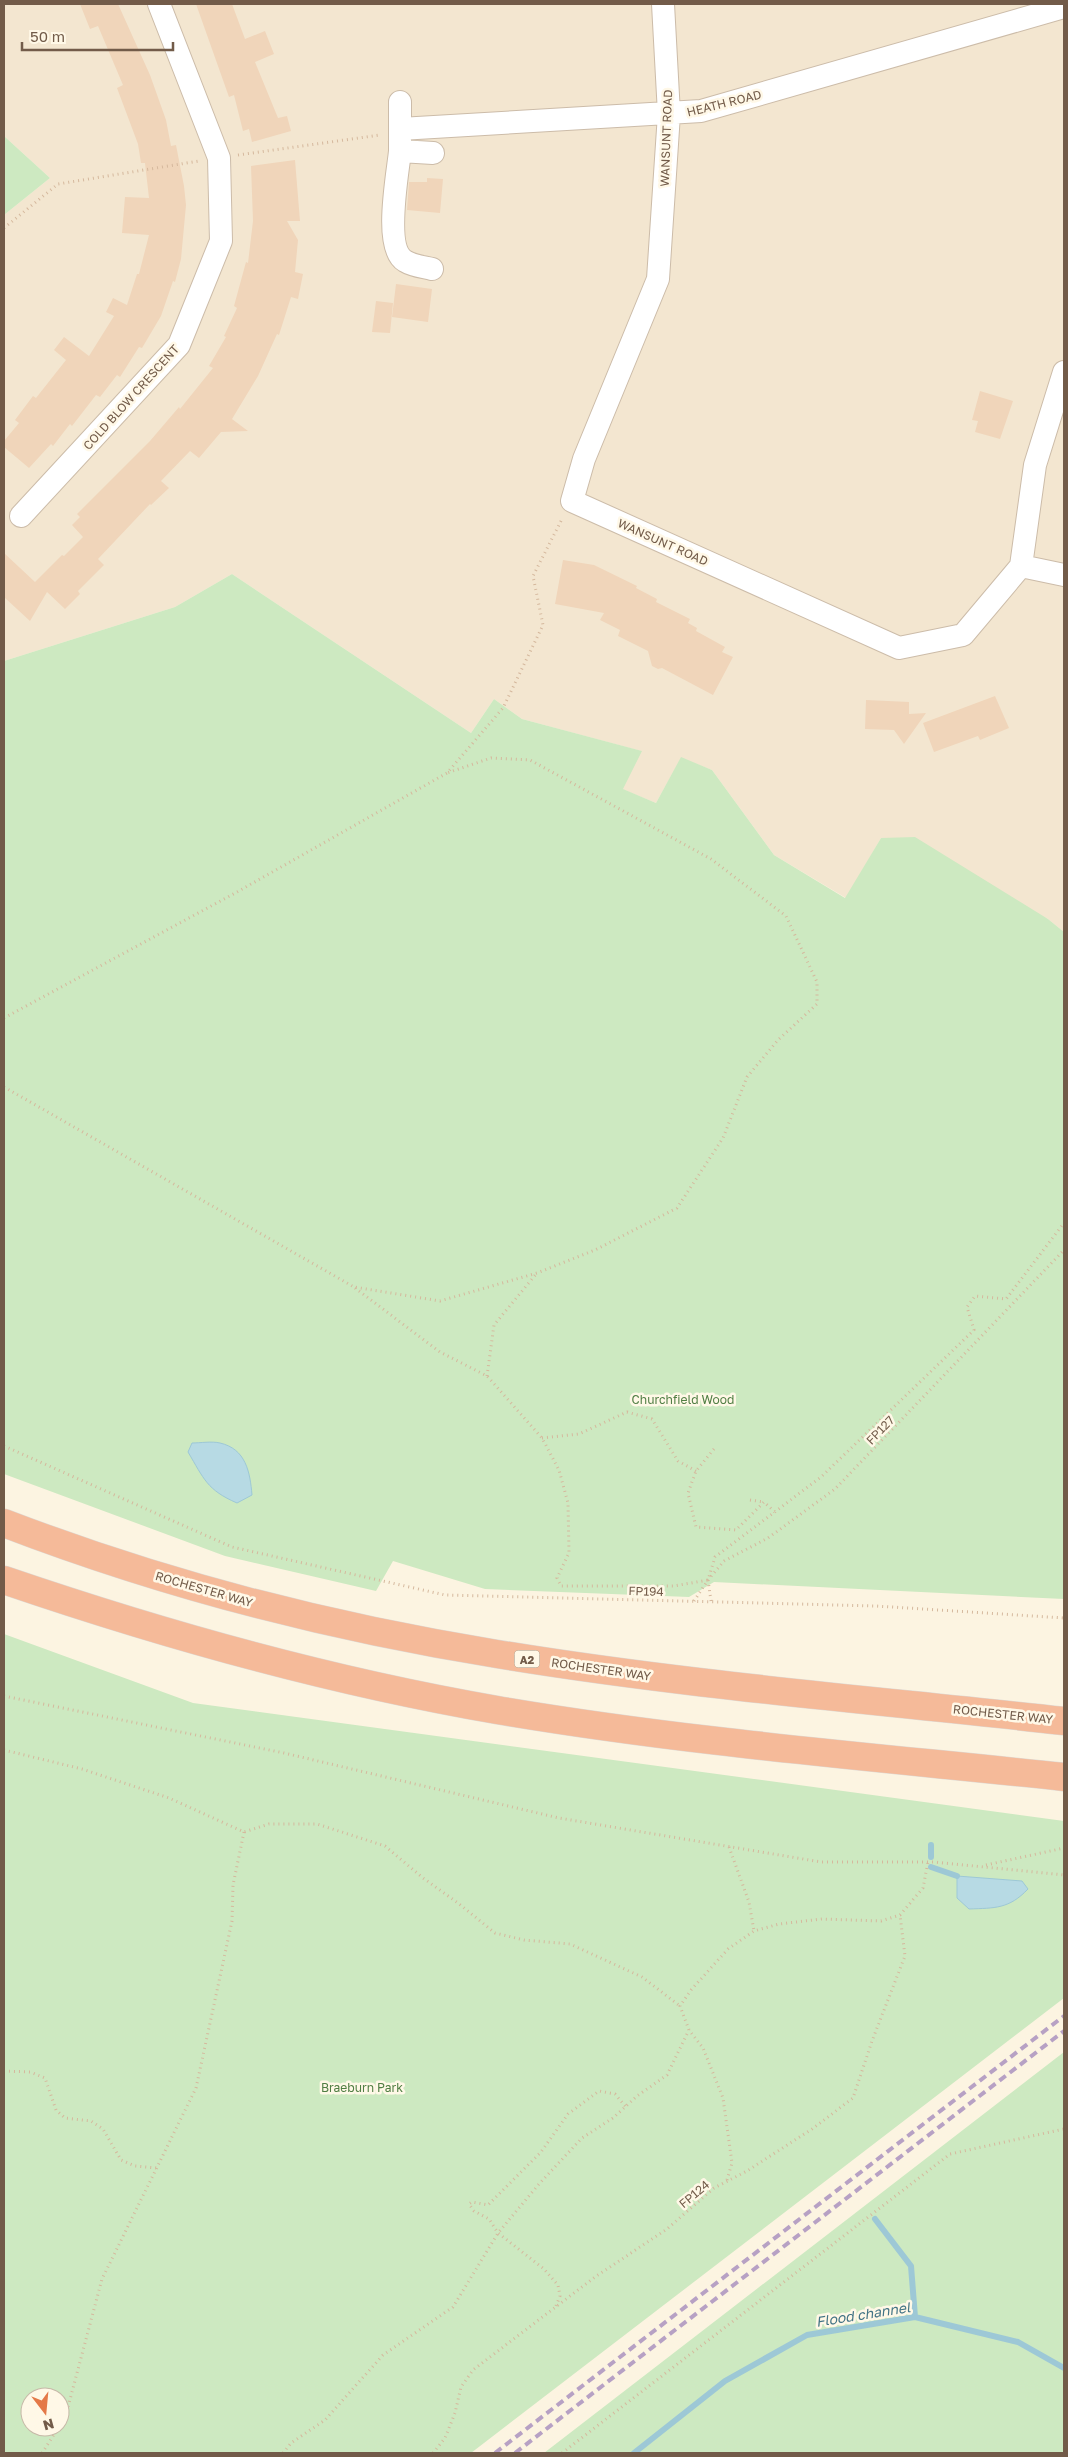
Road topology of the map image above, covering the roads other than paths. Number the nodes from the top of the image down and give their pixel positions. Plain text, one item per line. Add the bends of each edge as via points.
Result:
1 (159, 4) edge
2 (663, 4) edge
3 (1064, 7) edge
4 (400, 102) dead end
5 (669, 114) junction
6 (400, 129) junction
7 (400, 151) junction
8 (432, 153) dead end
9 (432, 269) dead end
10 (1064, 372) edge
11 (22, 516) dead end
12 (1021, 566) junction
13 (1064, 575) edge
14 (4, 1523) edge
15 (4, 1580) edge
16 (1064, 1721) edge
17 (1064, 1777) edge

1 - 11 street, COLD BLOW CRESCENT via 219,158 221,241 179,345
2 - 5 street, WANSUNT ROAD
3 - 5 street, HEATH ROAD via 701,111
4 - 6 street
5 - 6 street, HEATH ROAD
5 - 12 street, WANSUNT ROAD via 658,279 584,459 572,501 899,648 963,635
6 - 7 street
7 - 8 street
7 - 9 street via 393,220 395,244 405,261
10 - 12 street via 1035,465
12 - 13 street
14 - 16 highway, ROCHESTER WAY / A2 via 82,1553 252,1602 459,1647 622,1672
15 - 17 highway via 228,1651 496,1710 632,1731

